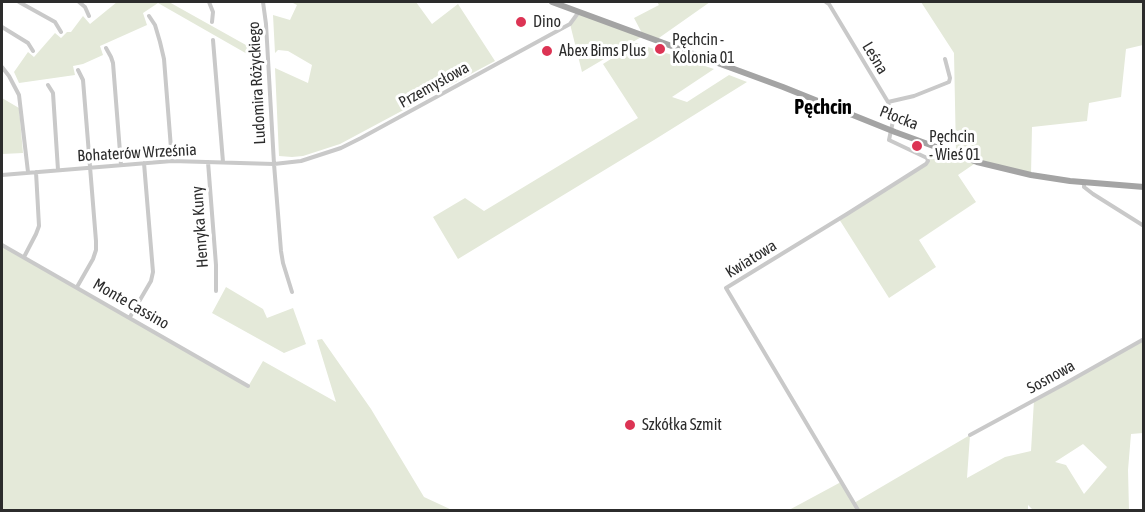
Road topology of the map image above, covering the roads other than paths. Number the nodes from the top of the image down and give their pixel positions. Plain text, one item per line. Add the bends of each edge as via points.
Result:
1 (20, 2) edge
2 (79, 2) edge
3 (209, 2) edge
4 (263, 2) edge
5 (552, 2) edge
6 (829, 2) edge
7 (579, 12) junction
8 (89, 16) dead end
9 (149, 16) dead end
10 (212, 22) dead end
11 (2, 27) edge
12 (61, 32) dead end
13 (213, 40) dead end
14 (106, 48) dead end
15 (33, 51) dead end
16 (945, 59) dead end
17 (2, 67) edge
18 (78, 70) dead end
19 (48, 85) dead end
20 (888, 102) junction
21 (891, 130) junction
22 (172, 161) junction
23 (208, 162) junction
24 (223, 162) junction
25 (144, 163) junction
26 (274, 164) junction
27 (121, 165) junction
28 (90, 167) junction
29 (58, 170) junction
30 (28, 172) junction
31 (36, 172) junction
32 (2, 175) edge
33 (1084, 182) junction
34 (1143, 187) edge
35 (1143, 226) edge
36 (2, 245) edge
37 (24, 257) junction
38 (77, 287) junction
39 (216, 291) dead end
40 (292, 291) dead end
41 (130, 317) junction
42 (1143, 339) edge
43 (248, 386) dead end
44 (970, 435) dead end
45 (858, 510) edge

1 - 12 street via 55,22
2 - 8 street
3 - 10 street
4 - 26 street, Ludomira Różyckiego
5 - 7 main road, Płocka
6 - 20 street, Leśna
7 - 21 main road, Płocka
7 - 26 street, Przemysłowa via 570,24 341,148 313,158
9 - 22 street via 164,59
11 - 15 street via 28,43
13 - 24 street
14 - 27 street via 113,63
16 - 20 street via 949,82
17 - 30 street via 19,95
18 - 28 street via 83,80
19 - 29 street via 53,93
20 - 21 street, Leśna
21 - 33 main road, Płocka via 977,162
21 - 45 street, Kwiatowa via 889,140 927,158 926,164 726,288
22 - 23 street, Bohaterów Września
22 - 25 street, Bohaterów Września
23 - 24 street, Bohaterów Września
23 - 39 street, Henryka Kuny
24 - 26 street, Bohaterów Września
25 - 27 street, Bohaterów Września
25 - 41 street via 153,272
26 - 40 street, Ludomira Różyckiego via 281,251
27 - 28 street, Bohaterów Września
28 - 29 street, Bohaterów Września
28 - 38 street via 96,250
29 - 31 street, Bohaterów Września
30 - 31 street, Bohaterów Września
30 - 32 street, Bohaterów Września
31 - 37 street via 39,226
33 - 34 main road, Płocka
33 - 35 street via 1093,194
36 - 37 street, Monte Cassino
37 - 38 street, Monte Cassino
38 - 41 street, Monte Cassino
41 - 43 street, Monte Cassino
42 - 44 street, Sosnowa

